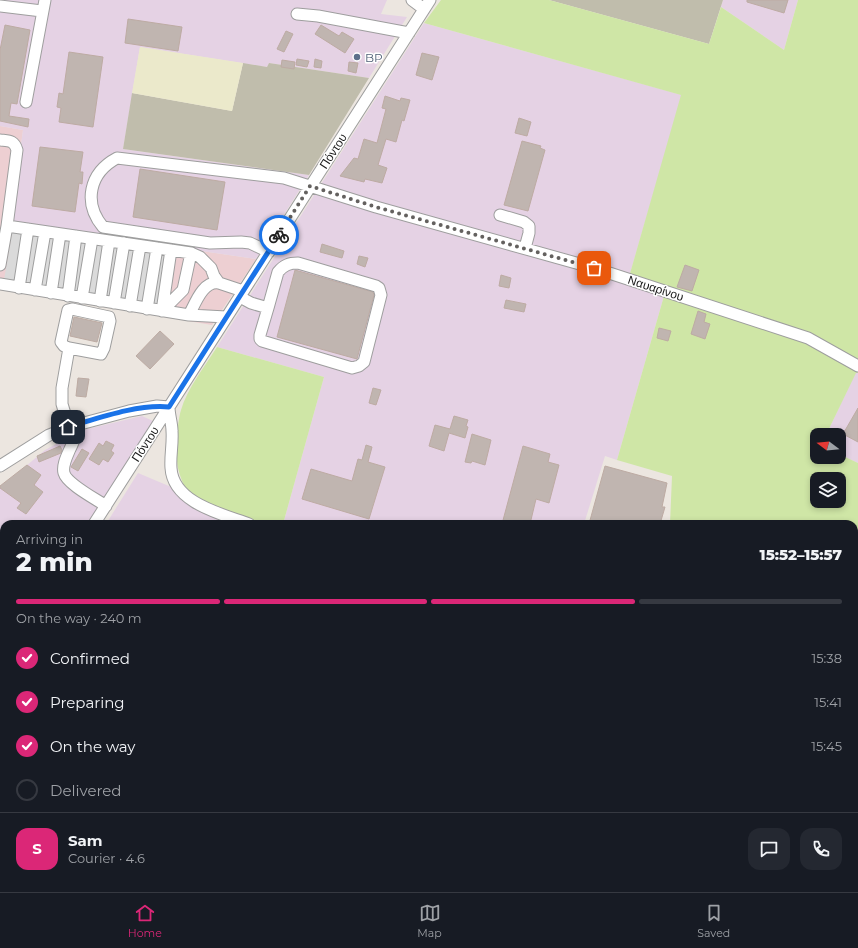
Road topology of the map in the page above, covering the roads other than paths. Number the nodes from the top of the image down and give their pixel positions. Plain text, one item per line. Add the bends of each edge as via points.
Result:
1 (45, 0) edge
2 (412, 0) edge
3 (427, 5) edge
4 (0, 6) edge
5 (42, 11) junction
6 (297, 14) dead end
7 (409, 33) junction
8 (26, 102) dead end
9 (0, 140) edge
10 (310, 186) junction
11 (500, 215) dead end
12 (6, 226) junction
13 (28, 229) junction
14 (44, 232) junction
15 (60, 234) junction
16 (76, 236) junction
17 (92, 239) junction
18 (109, 241) junction
19 (124, 243) junction
20 (140, 246) junction
21 (157, 248) junction
22 (525, 248) junction
23 (171, 250) junction
24 (269, 252) junction
25 (191, 253) junction
26 (0, 264) edge
27 (219, 283) junction
28 (0, 284) edge
29 (19, 288) junction
30 (35, 290) junction
31 (51, 293) junction
32 (241, 294) junction
33 (68, 296) junction
34 (82, 298) junction
35 (100, 301) junction
36 (114, 303) junction
37 (130, 306) junction
38 (268, 308) junction
39 (147, 309) junction
40 (162, 311) junction
41 (189, 315) junction
42 (226, 318) junction
43 (69, 348) junction
44 (858, 366) edge
45 (169, 407) junction
46 (72, 426) junction
47 (0, 466) edge
48 (106, 506) junction
49 (97, 520) edge
50 (239, 520) edge

1 - 5 street
2 - 3 street
3 - 7 street, Πόντου
4 - 5 street
5 - 8 street
6 - 7 street
7 - 10 street, Πόντου
9 - 12 street via 13,142 17,150
10 - 22 street, Ναυαρίνου
10 - 24 street, Πόντου
10 - 24 street, Ναυαρίνου via 284,178 117,158 100,171 93,183 91,203 103,227 210,243 250,243
11 - 22 street via 529,226
12 - 13 street
12 - 26 street
13 - 14 street
13 - 29 street
14 - 15 street
14 - 30 street
15 - 16 street
15 - 31 street
16 - 17 street
16 - 33 street
17 - 18 street
17 - 34 street
18 - 19 street
18 - 35 street
19 - 20 street
19 - 36 street
20 - 21 street
20 - 37 street
21 - 23 street
21 - 39 street
22 - 44 street, Ναυαρίνου via 808,338
23 - 25 street
23 - 40 street
24 - 32 street, Πόντου
25 - 27 street via 200,256 211,268
25 - 40 street via 183,290
27 - 32 street
27 - 41 street via 207,285
28 - 29 street
29 - 30 street
30 - 31 street
31 - 33 street
32 - 38 street via 251,303
32 - 42 street, Πόντου
33 - 34 street
34 - 35 street
35 - 36 street
36 - 37 street
37 - 39 street
38 - 38 street via 278,272 292,263 376,286 381,295 364,362 352,368 262,341 260,335
39 - 40 street
40 - 41 street
41 - 42 street
42 - 45 street, Πόντου
43 - 43 street via 101,354 109,317 70,309 67,312 61,342
43 - 46 street via 62,404
45 - 46 street via 141,408
45 - 48 street, Πόντου
45 - 50 street via 173,481 185,496 194,502
46 - 47 street via 49,436
46 - 48 street via 76,430 75,439 65,462 64,473 70,481
48 - 49 street, Πόντου

